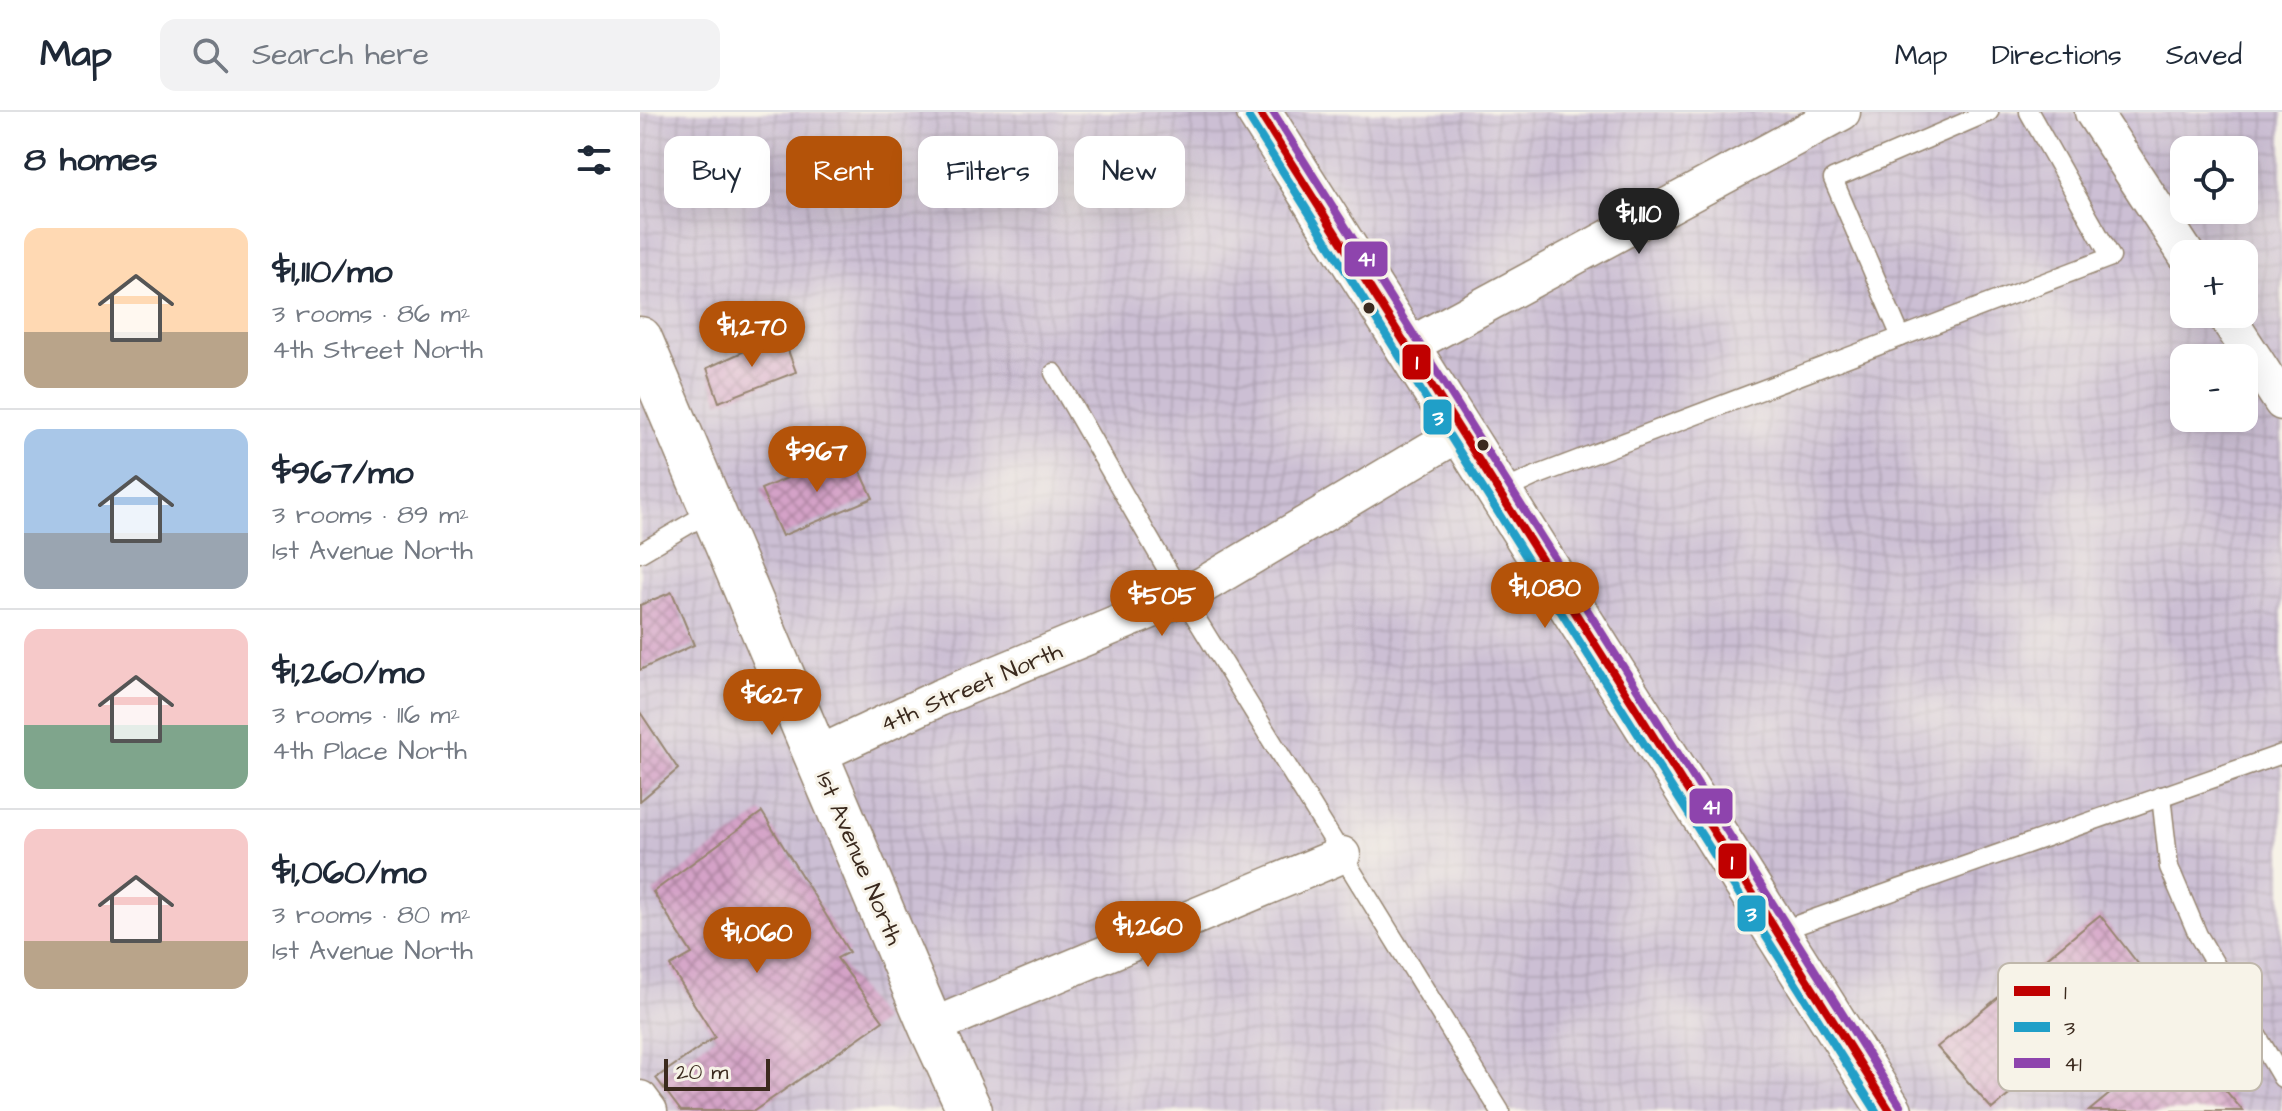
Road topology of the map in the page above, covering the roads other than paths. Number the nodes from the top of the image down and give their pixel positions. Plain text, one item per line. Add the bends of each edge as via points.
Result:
1 (1259, 112) edge
2 (1842, 112) edge
3 (1989, 112) edge
4 (2029, 112) edge
5 (2093, 112) edge
6 (2177, 240) edge
7 (2234, 328) edge
8 (1901, 337) junction
9 (640, 339) edge
10 (1407, 347) junction
11 (1054, 373) dead end
12 (2282, 402) edge
13 (1461, 432) junction
14 (1499, 493) junction
15 (713, 510) junction
16 (640, 553) edge
17 (1183, 597) junction
18 (2282, 754) edge
19 (817, 755) junction
20 (2161, 796) junction
21 (1342, 855) junction
22 (1777, 932) junction
23 (2214, 963) edge
24 (931, 1027) junction
25 (2262, 1044) edge
26 (2282, 1078) edge
27 (640, 1099) edge
28 (966, 1109) edge
29 (649, 1111) edge
30 (1500, 1111) edge
31 (1890, 1111) edge

1 - 10 street
2 - 10 street
3 - 8 lane via 1833,179
4 - 8 lane via 2111,257
5 - 6 street
7 - 12 street
8 - 14 lane
9 - 15 street, 1st Avenue North
10 - 13 street
11 - 17 lane
13 - 14 street
13 - 17 street, 4th Street North
14 - 22 street
15 - 16 lane
15 - 19 street, 1st Avenue North
17 - 19 street, 4th Street North
17 - 21 lane
18 - 20 lane
19 - 24 street, 1st Avenue North
20 - 22 lane
20 - 23 lane via 2169,867
21 - 24 street
21 - 30 lane
22 - 31 street
24 - 28 street, 1st Avenue North
25 - 26 lane
27 - 29 street

